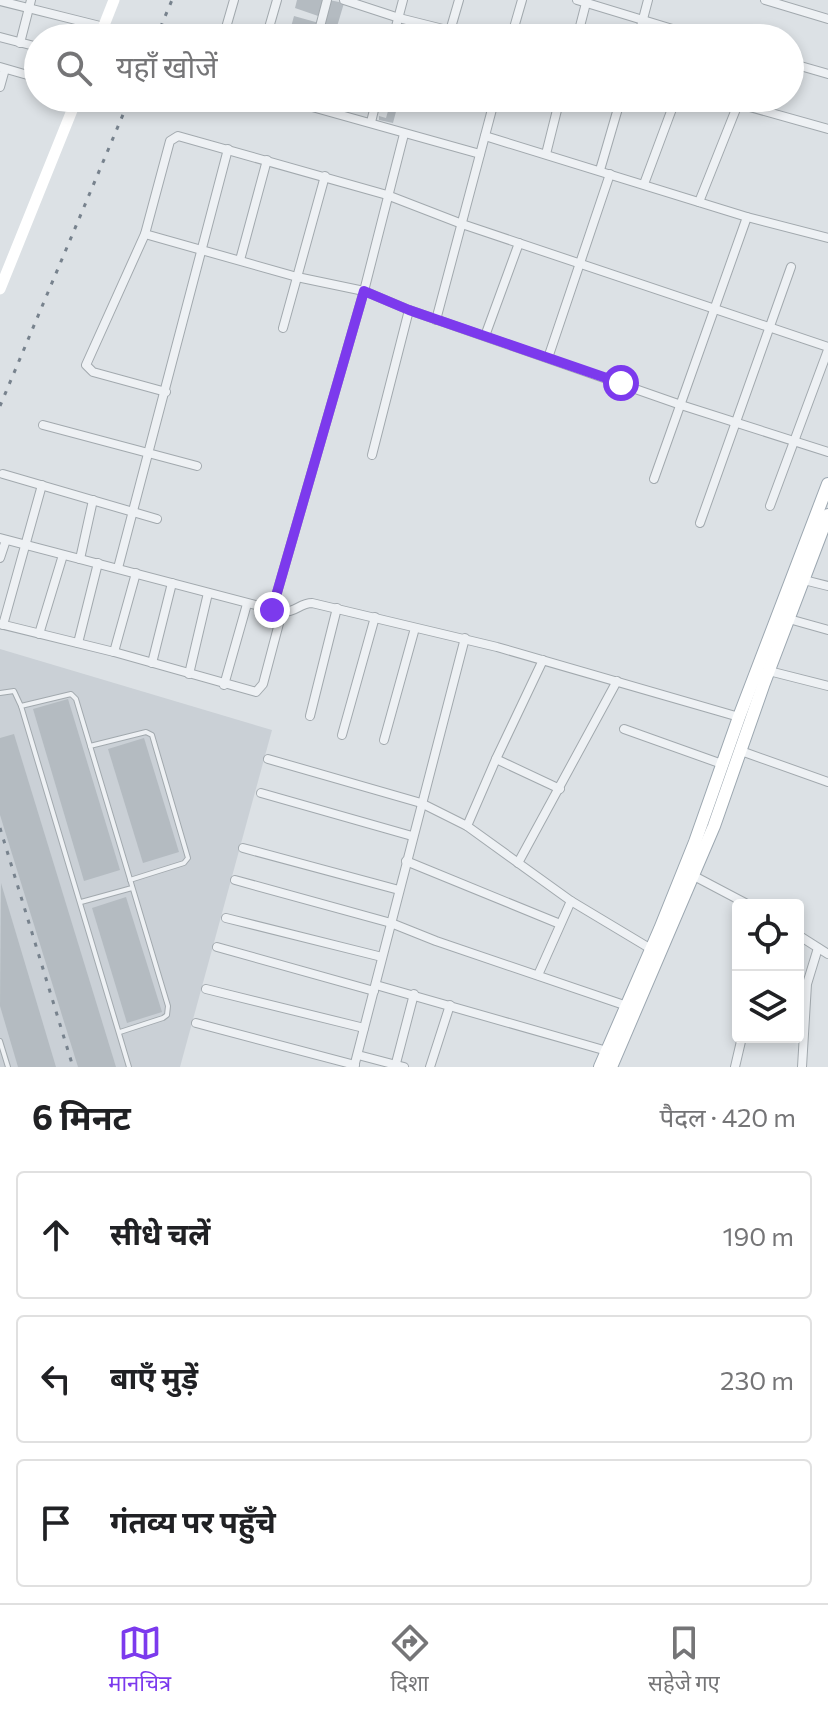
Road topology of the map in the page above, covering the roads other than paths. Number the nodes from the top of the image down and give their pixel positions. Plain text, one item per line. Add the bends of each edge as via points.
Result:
1 (114, 0) edge
2 (234, 0) edge
3 (277, 0) edge
4 (327, 0) edge
5 (344, 0) edge
6 (403, 0) edge
7 (459, 0) edge
8 (522, 0) edge
9 (648, 0) edge
10 (765, 0) edge
11 (0, 1) edge
12 (581, 1) edge
13 (30, 4) edge
14 (399, 18) junction
15 (828, 19) edge
16 (642, 20) junction
17 (25, 24) edge
18 (81, 24) edge
19 (105, 24) edge
20 (227, 24) edge
21 (270, 24) edge
22 (321, 24) edge
23 (397, 24) edge
24 (423, 24) edge
25 (452, 24) edge
26 (515, 24) edge
27 (579, 24) edge
28 (641, 24) edge
29 (655, 24) edge
30 (24, 27) edge
31 (0, 37) edge
32 (20, 43) junction
33 (24, 44) edge
34 (804, 67) edge
35 (2, 68) edge
36 (24, 74) edge
37 (828, 74) edge
38 (0, 87) edge
39 (71, 112) edge
40 (339, 112) edge
41 (374, 112) edge
42 (491, 112) edge
43 (556, 112) edge
44 (617, 112) edge
45 (671, 112) edge
46 (735, 112) edge
47 (767, 112) edge
48 (371, 122) junction
49 (828, 129) edge
50 (404, 134) junction
51 (485, 136) junction
52 (228, 149) junction
53 (480, 154) junction
54 (546, 154) junction
55 (267, 160) junction
56 (600, 170) junction
57 (610, 174) junction
58 (325, 176) junction
59 (644, 184) junction
60 (387, 195) junction
61 (699, 202) junction
62 (747, 217) junction
63 (462, 224) junction
64 (145, 234) junction
65 (828, 238) edge
66 (519, 243) junction
67 (204, 250) junction
68 (6, 260) edge
69 (240, 260) junction
70 (580, 264) junction
71 (791, 267) dead end
72 (297, 277) junction
73 (0, 289) edge
74 (364, 291) junction
75 (713, 309) junction
76 (409, 310) junction
77 (436, 320) junction
78 (283, 328) dead end
79 (770, 328) junction
80 (485, 336) junction
81 (828, 349) edge
82 (548, 358) junction
83 (166, 392) junction
84 (681, 405) junction
85 (736, 423) junction
86 (43, 425) dead end
87 (795, 442) junction
88 (148, 452) junction
89 (828, 452) edge
90 (372, 455) dead end
91 (197, 466) dead end
92 (3, 474) dead end
93 (654, 479) dead end
94 (828, 484) edge
95 (42, 485) junction
96 (93, 500) junction
97 (770, 506) dead end
98 (133, 512) junction
99 (828, 515) edge
100 (157, 519) dead end
101 (700, 523) dead end
102 (824, 538) edge
103 (3, 539) edge
104 (27, 546) junction
105 (63, 555) junction
106 (0, 558) edge
107 (80, 559) junction
108 (98, 563) junction
109 (118, 568) junction
110 (136, 573) junction
111 (804, 580) junction
112 (172, 583) junction
113 (828, 586) edge
114 (208, 593) junction
115 (247, 604) junction
116 (337, 608) junction
117 (277, 611) junction
118 (375, 617) junction
119 (789, 619) junction
120 (2, 624) edge
121 (415, 628) junction
122 (828, 630) edge
123 (39, 634) junction
124 (465, 638) junction
125 (78, 643) junction
126 (114, 652) junction
127 (543, 660) junction
128 (152, 663) junction
129 (769, 671) junction
130 (189, 674) junction
131 (617, 681) junction
132 (224, 685) junction
133 (828, 686) edge
134 (0, 693) edge
135 (21, 706) junction
136 (310, 716) dead end
137 (739, 717) junction
138 (624, 729) dead end
139 (342, 735) dead end
140 (384, 740) dead end
141 (90, 746) junction
142 (741, 751) junction
143 (268, 759) dead end
144 (496, 759) junction
145 (722, 764) junction
146 (828, 782) edge
147 (560, 789) junction
148 (261, 793) dead end
149 (421, 803) junction
150 (467, 826) junction
151 (412, 836) junction
152 (243, 848) dead end
153 (406, 861) junction
154 (518, 863) junction
155 (694, 876) junction
156 (130, 880) junction
157 (235, 880) dead end
158 (132, 888) junction
159 (399, 890) junction
160 (738, 899) edge
161 (571, 901) junction
162 (81, 902) junction
163 (226, 918) dead end
164 (391, 923) junction
165 (560, 924) junction
166 (804, 939) edge
167 (217, 947) dead end
168 (818, 948) junction
169 (651, 949) junction
170 (828, 954) edge
171 (382, 957) junction
172 (538, 975) junction
173 (375, 988) junction
174 (206, 989) dead end
175 (414, 994) junction
176 (450, 1005) junction
177 (632, 1008) junction
178 (196, 1023) dead end
179 (364, 1028) junction
180 (120, 1032) junction
181 (0, 1041) edge
182 (741, 1043) edge
183 (607, 1051) junction
184 (358, 1055) junction
185 (354, 1066) edge
186 (398, 1066) edge
187 (8, 1067) edge
188 (129, 1067) edge
189 (430, 1067) edge
190 (600, 1067) edge
191 (611, 1067) edge
192 (735, 1067) edge
193 (802, 1067) edge

1 - 19 street
2 - 20 street
3 - 21 street
4 - 22 street
5 - 14 street
6 - 14 street
7 - 25 street
8 - 26 street
9 - 16 street
10 - 15 street
11 - 13 street
12 - 16 street
12 - 27 street
13 - 17 street
13 - 18 street
14 - 23 street
14 - 24 street
16 - 28 street
16 - 29 street
30 - 32 street
31 - 32 street
32 - 33 street
34 - 37 street
35 - 36 street
35 - 38 street
39 - 68 street
40 - 48 street
41 - 48 street
42 - 51 street
43 - 54 street
44 - 56 street
45 - 59 street
46 - 61 street
47 - 49 street
48 - 50 street
50 - 53 street
50 - 60 street
51 - 53 street
51 - 54 street
52 - 55 street
52 - 64 street via 172,138
52 - 67 street
53 - 63 street
54 - 56 street
55 - 58 street
55 - 69 street
56 - 57 street
57 - 59 street
57 - 70 street
58 - 60 street
58 - 72 street
59 - 61 street
60 - 63 street
60 - 74 street
61 - 62 street
62 - 65 street
62 - 75 street
63 - 66 street
63 - 77 street
64 - 67 street
64 - 83 street via 86,367
66 - 70 street
66 - 80 street
67 - 69 street
67 - 83 street
68 - 73 street
69 - 72 street
70 - 75 street
70 - 82 street
71 - 79 street
72 - 74 street
72 - 78 street
74 - 76 street
74 - 117 street
75 - 79 street
75 - 84 street
76 - 77 street
76 - 90 street
77 - 80 street
79 - 81 street
79 - 85 street
80 - 82 street
81 - 87 street
82 - 84 street
83 - 88 street
84 - 85 street
84 - 93 street
85 - 87 street
85 - 101 street
86 - 88 street
87 - 89 street
87 - 97 street
88 - 91 street
88 - 98 street
92 - 95 street
94 - 137 main road
95 - 96 street
95 - 104 street
96 - 98 street
96 - 107 street
98 - 100 street
98 - 109 street
99 - 102 main road
102 - 111 main road
103 - 104 street
103 - 106 street
104 - 105 street
104 - 120 street
105 - 107 street
105 - 123 street
107 - 108 street
108 - 109 street
108 - 125 street
109 - 110 street
110 - 112 street
110 - 126 street
111 - 113 street
111 - 119 main road
112 - 114 street
112 - 128 street
114 - 115 street
114 - 130 street
115 - 117 street
115 - 132 street
116 - 117 street via 308,603 294,611
116 - 118 street
116 - 136 street
117 - 132 street via 261,690
118 - 121 street
118 - 139 street
119 - 122 street
119 - 129 main road
120 - 123 street
121 - 124 street
121 - 140 street
123 - 125 street
124 - 127 street
124 - 149 street
125 - 126 street
126 - 128 street
127 - 131 street
127 - 144 street
128 - 130 street
129 - 133 street
129 - 142 main road
130 - 132 street
131 - 137 street
131 - 147 street
134 - 135 lane via 14,691
135 - 141 lane via 73,695
135 - 162 lane
137 - 145 main road
138 - 145 street
141 - 156 lane
141 - 156 lane via 146,732 152,735 188,857 184,863
142 - 146 street
142 - 155 main road
143 - 149 street
144 - 147 street
144 - 150 street
145 - 169 main road
147 - 154 street
148 - 151 street
149 - 150 street
149 - 151 street
150 - 154 street
151 - 153 street
152 - 159 street
153 - 159 street
153 - 165 street
154 - 161 street
155 - 160 street
155 - 177 main road
156 - 158 lane
157 - 164 street
158 - 162 lane
158 - 180 lane via 168,1012
159 - 164 street
161 - 165 street
161 - 169 street
162 - 180 lane
163 - 171 street
164 - 171 street
164 - 172 street
165 - 172 street
166 - 168 street
167 - 173 street
168 - 170 street
168 - 193 street via 807,984
169 - 177 main road
171 - 173 street
172 - 177 street
173 - 175 street
173 - 179 street
174 - 179 street
175 - 176 street
175 - 186 street
176 - 183 street
176 - 189 street
177 - 183 main road
177 - 191 main road
178 - 185 street
179 - 184 street
180 - 188 lane
181 - 187 lane
182 - 192 street
183 - 190 main road
184 - 185 street
184 - 186 street

